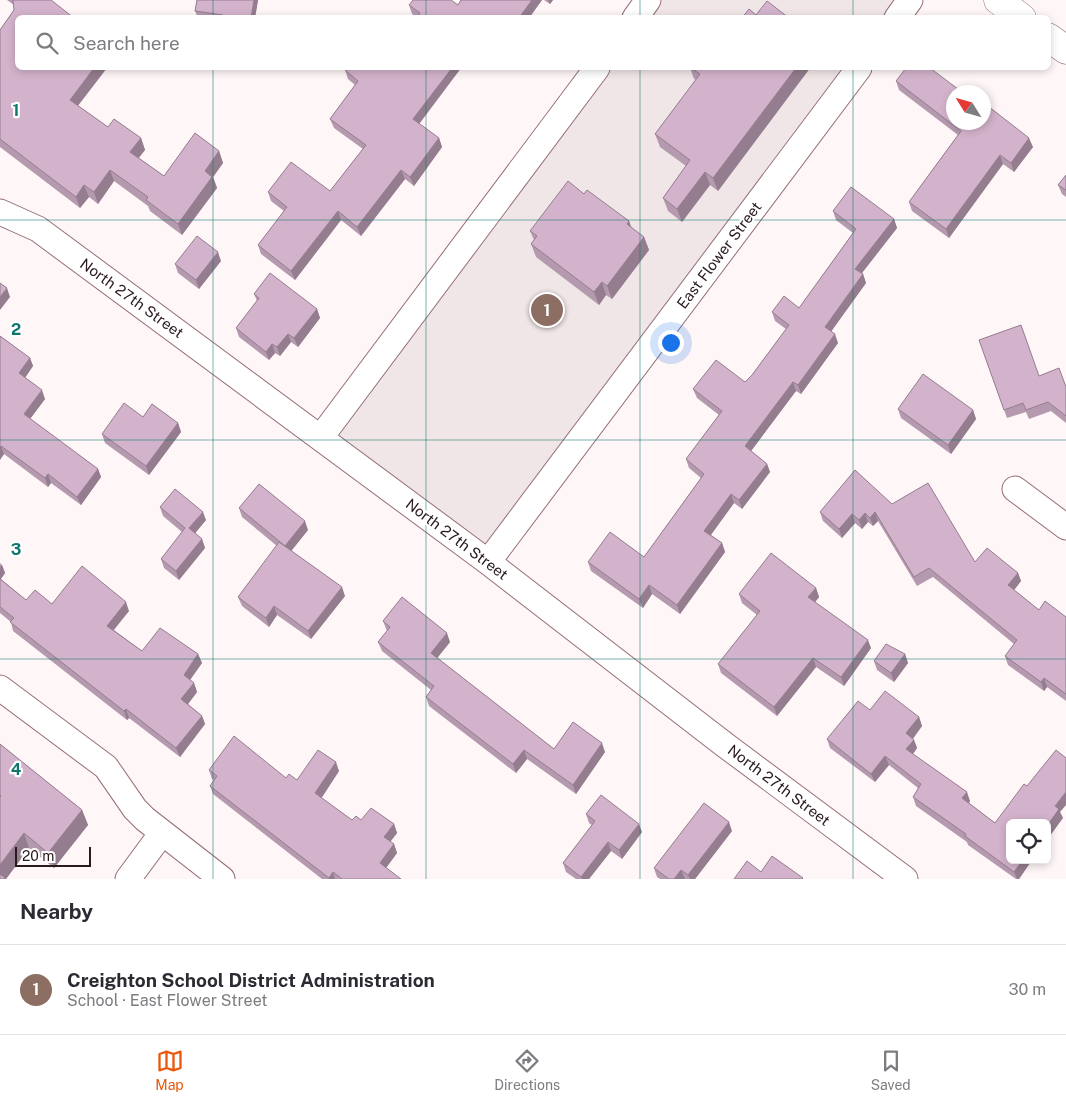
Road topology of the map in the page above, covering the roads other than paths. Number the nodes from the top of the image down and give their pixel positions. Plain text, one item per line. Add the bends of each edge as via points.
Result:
1 (648, 0) edge
2 (910, 0) edge
3 (998, 0) edge
4 (637, 15) edge
5 (899, 15) edge
6 (1018, 15) edge
7 (1051, 39) edge
8 (1066, 50) edge
9 (596, 70) edge
10 (857, 70) edge
11 (0, 212) edge
12 (321, 437) junction
13 (1015, 489) dead end
14 (1066, 527) edge
15 (488, 562) junction
16 (0, 688) edge
17 (162, 833) junction
18 (128, 879) edge
19 (222, 879) edge
20 (906, 879) edge

1 - 4 street
2 - 5 street
3 - 6 street
7 - 8 street
9 - 12 street
10 - 15 street, East Flower Street
11 - 12 street, North 27th Street via 38,229
12 - 15 street, North 27th Street
13 - 14 street
15 - 20 street, North 27th Street via 725,745
16 - 17 street via 106,767 135,809
17 - 18 street
17 - 19 street

